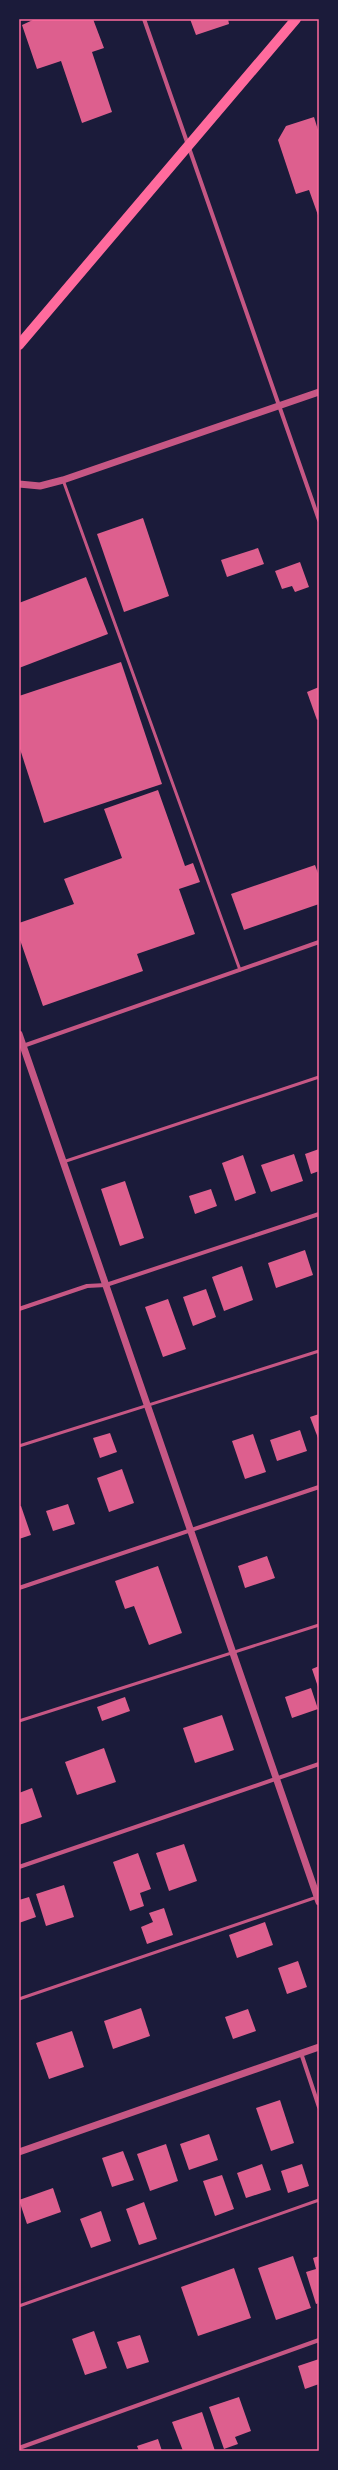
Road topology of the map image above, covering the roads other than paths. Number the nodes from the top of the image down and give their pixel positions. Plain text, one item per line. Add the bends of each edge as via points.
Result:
1 (144, 19) edge
2 (296, 19) edge
3 (188, 146) junction
4 (19, 345) edge
5 (319, 392) edge
6 (280, 405) junction
7 (63, 480) junction
8 (19, 484) edge
9 (319, 520) edge
10 (319, 942) edge
11 (240, 970) junction
12 (19, 1034) edge
13 (23, 1046) junction
14 (319, 1077) edge
15 (63, 1162) junction
16 (319, 1214) edge
17 (106, 1285) junction
18 (19, 1309) edge
19 (319, 1351) edge
20 (147, 1406) junction
21 (19, 1446) edge
22 (319, 1487) edge
23 (189, 1531) junction
24 (19, 1588) edge
25 (319, 1625) edge
26 (232, 1654) junction
27 (19, 1721) edge
28 (319, 1764) edge
29 (276, 1779) junction
30 (19, 1867) edge
31 (318, 1899) edge
32 (19, 1999) edge
33 (319, 2047) edge
34 (301, 2053) junction
35 (319, 2107) edge
36 (19, 2152) edge
37 (319, 2200) edge
38 (19, 2306) edge
39 (319, 2340) edge
40 (19, 2448) edge

1 - 3 street
2 - 3 main road
3 - 4 main road
3 - 6 street
5 - 6 street
6 - 7 street
6 - 9 street
7 - 8 street via 40,486
7 - 11 lane
10 - 11 street
11 - 13 street
12 - 13 street
13 - 15 street
14 - 15 lane
15 - 17 street
16 - 17 street
17 - 18 street via 87,1286
17 - 20 street
19 - 20 lane
20 - 21 lane
20 - 23 street
22 - 23 street
23 - 24 street
23 - 26 street
25 - 26 lane
26 - 27 lane
26 - 29 street
28 - 29 street
29 - 30 street
29 - 31 street
31 - 32 lane
33 - 34 street
34 - 35 street
34 - 36 street
37 - 38 lane
39 - 40 street

